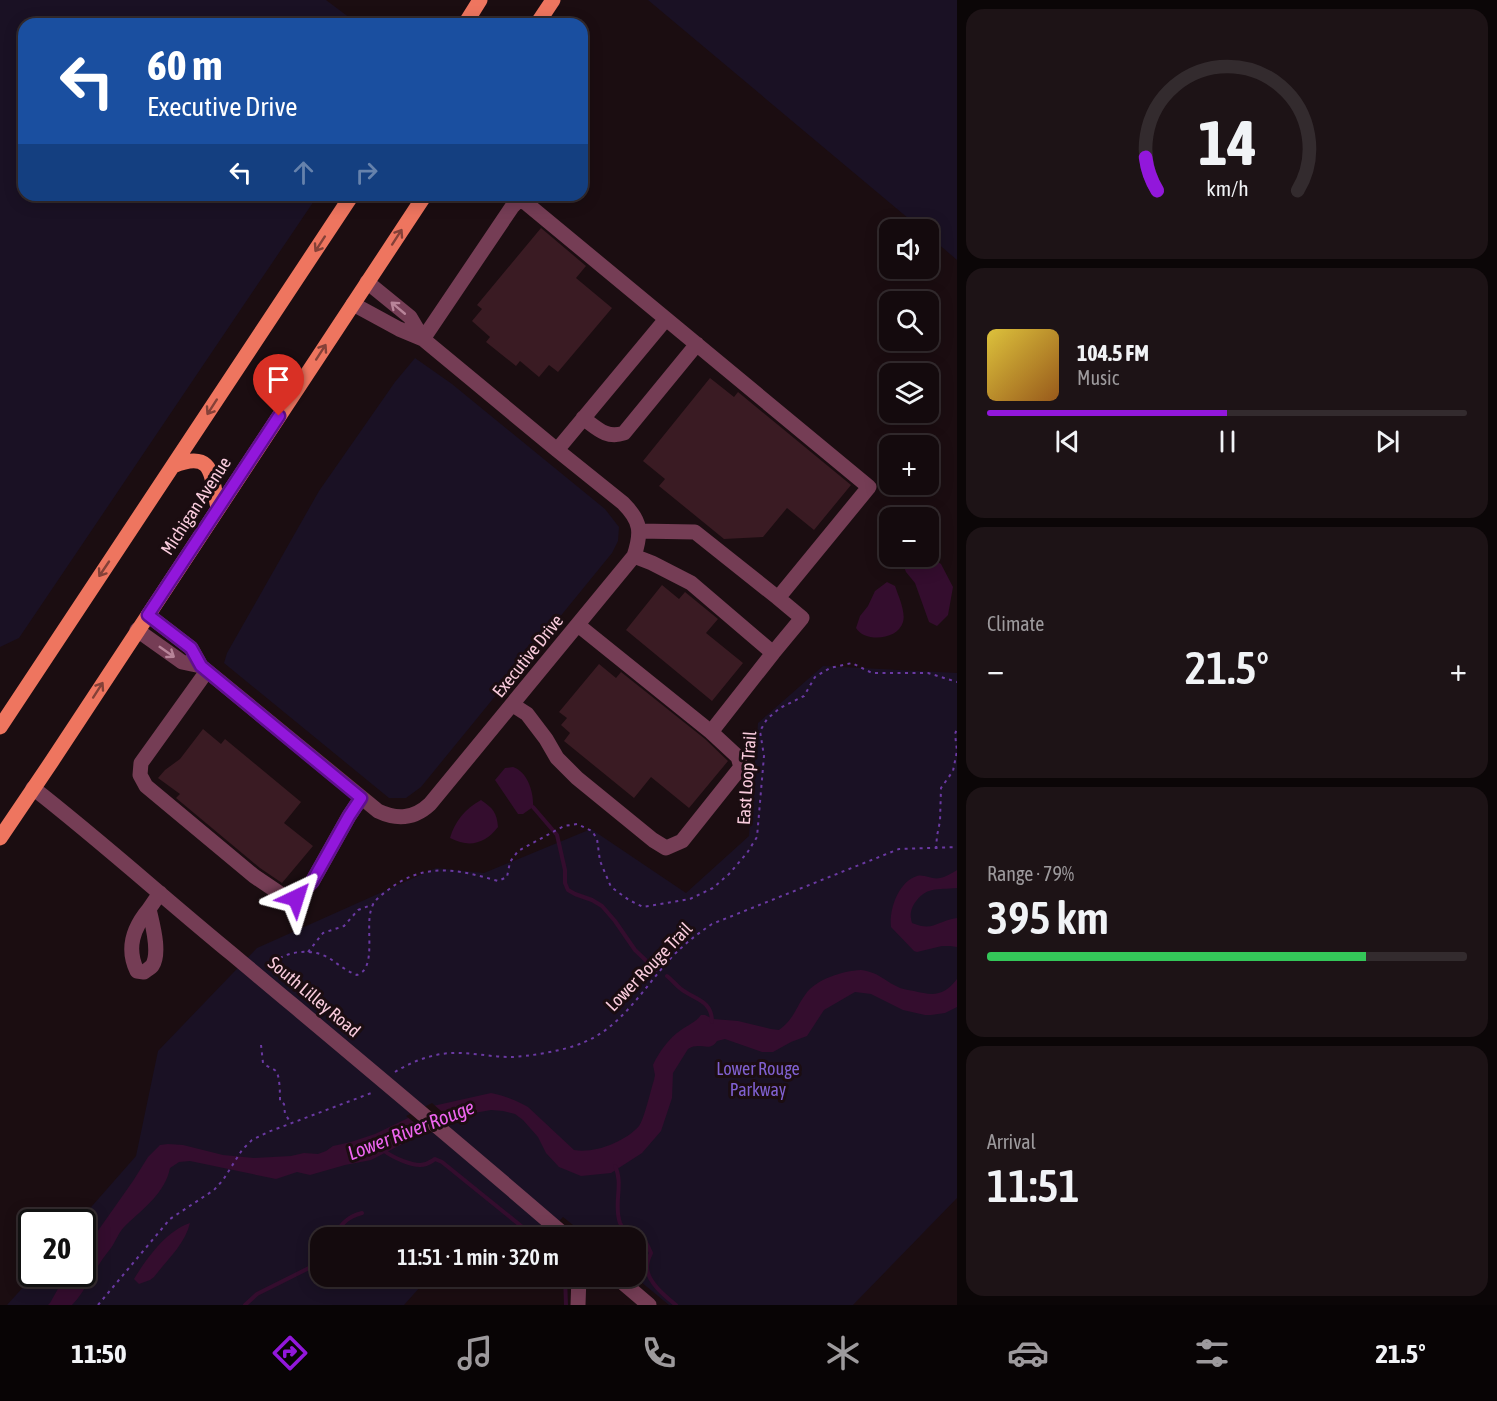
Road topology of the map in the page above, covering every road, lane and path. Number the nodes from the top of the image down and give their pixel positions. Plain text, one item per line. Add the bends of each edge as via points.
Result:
1 (480, 0) edge
2 (553, 0) edge
3 (469, 18) edge
4 (541, 18) edge
5 (348, 201) edge
6 (420, 201) edge
7 (367, 282) junction
8 (353, 304) junction
9 (666, 319) junction
10 (423, 339) junction
11 (697, 344) junction
12 (583, 418) junction
13 (557, 450) junction
14 (173, 466) junction
15 (218, 508) junction
16 (639, 531) junction
17 (634, 556) junction
18 (778, 598) junction
19 (148, 615) junction
20 (578, 625) junction
21 (137, 630) junction
22 (773, 653) junction
23 (204, 669) junction
24 (957, 682) edge
25 (513, 705) junction
26 (0, 727) edge
27 (957, 729) edge
28 (711, 732) junction
29 (33, 788) junction
30 (361, 798) junction
31 (0, 838) edge
32 (957, 848) edge
33 (936, 849) junction
34 (160, 893) junction
35 (374, 904) junction
36 (149, 909) dead end
37 (307, 952) junction
38 (258, 976) junction
39 (261, 1045) dead end
40 (392, 1074) dead end
41 (380, 1089) dead end
42 (291, 1123) junction
43 (555, 1227) edge
44 (579, 1287) edge
45 (628, 1287) edge
46 (98, 1305) edge
47 (578, 1305) edge
48 (649, 1305) edge

1 - 3 main road
2 - 4 main road
5 -> 14 main road
7 -> 6 main road, Michigan Avenue
7 - 8 main road, Michigan Avenue
10 -> 7 street via 410,317
8 - 10 street
15 -> 8 main road, Michigan Avenue
9 - 10 street via 522,201 512,207
9 - 11 street
9 - 12 street
10 - 13 street
11 - 12 street via 624,433 610,435
11 - 18 street via 869,487
12 - 13 street
13 - 16 street via 631,511
14 - 15 main road via 191,460 207,466
14 -> 26 main road
15 - 19 main road, Michigan Avenue
16 - 17 street, Executive Drive
16 - 18 street via 695,532
17 - 20 street, Executive Drive
17 - 22 street via 691,583
18 - 22 street via 802,618
19 - 21 main road, Michigan Avenue
19 - 23 street, Executive Drive via 191,648
20 - 25 street, Executive Drive
20 - 28 street
21 -> 23 street, Executive Drive via 182,662
29 -> 21 main road, Michigan Avenue
22 - 28 street
23 - 30 street, Executive Drive
23 - 30 street via 141,763 140,776 146,786 254,876 288,899 296,898 312,882
24 - 35 path, East Loop Trail via 928,673 872,673 852,663 830,668 815,677 804,696 767,718 760,730 764,756 757,837 729,874 713,888 690,899 643,907 629,900 611,887 592,831 577,824 564,826 518,851 510,862 507,877 498,882 441,869 398,882
25 - 28 street via 527,714 557,758 577,778 666,848 682,841 741,767 738,757
25 - 30 street, Executive Drive via 423,810 405,817 388,816
27 - 33 path via 953,771 941,788
29 - 31 main road, Michigan Avenue
29 - 34 street, South Lilley Road
32 - 33 path, Lower Rouge Trail
33 - 40 path, Lower Rouge Trail via 899,849 712,924 690,939 605,1031 581,1044 512,1057 451,1053 430,1056
34 - 36 street
34 - 38 street, South Lilley Road
35 - 37 path, East Loop Trail via 358,910 344,926 323,933
35 - 37 path via 364,970 357,975 327,957
37 - 38 path via 294,952 273,961
38 - 43 street, South Lilley Road
39 - 42 path via 265,1066 278,1076 280,1101
41 - 42 path
42 - 46 path via 252,1140 214,1190 170,1219
44 - 47 street
45 - 48 street

